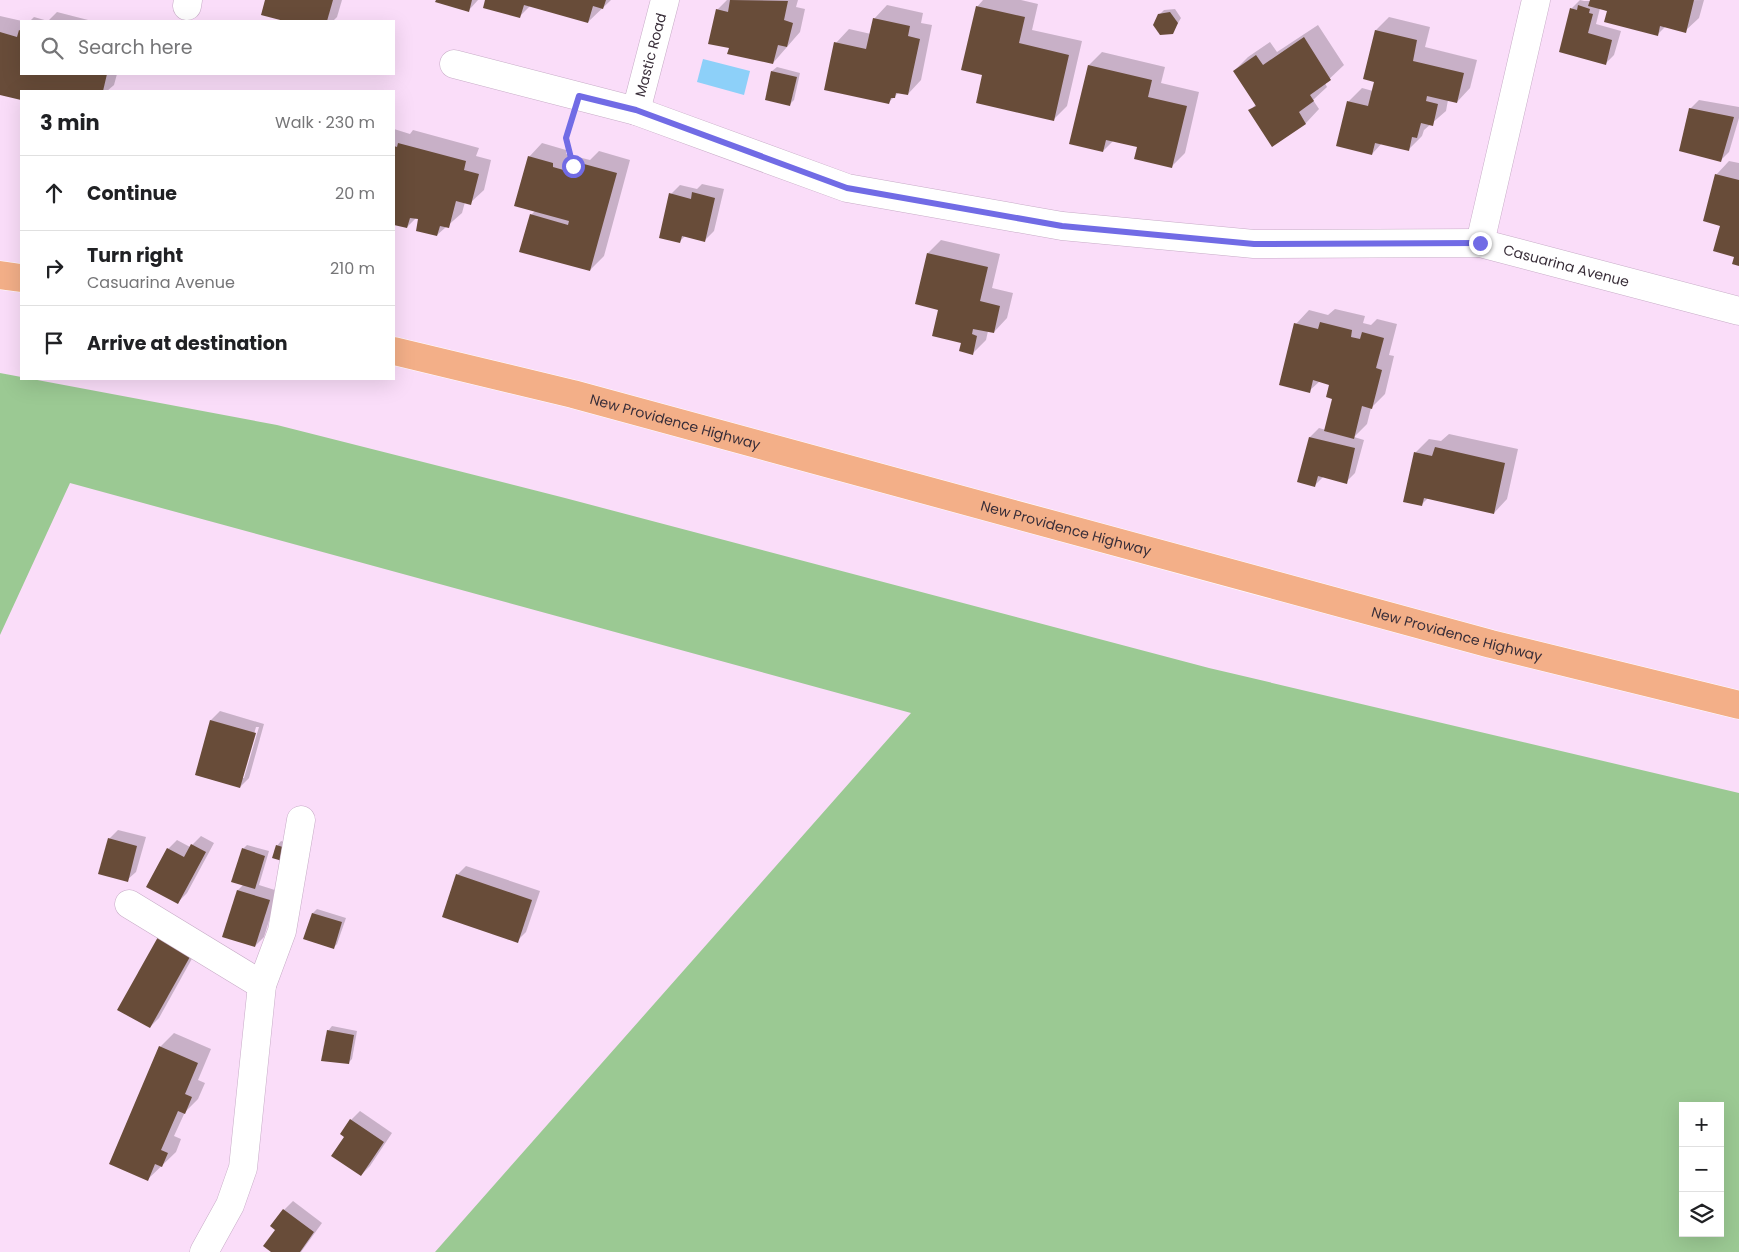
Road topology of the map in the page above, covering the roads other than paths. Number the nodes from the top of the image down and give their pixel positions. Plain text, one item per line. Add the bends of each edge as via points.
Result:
1 (665, 0) edge
2 (1536, 0) edge
3 (454, 64) dead end
4 (636, 110) junction
5 (1480, 243) junction
6 (0, 275) edge
7 (20, 278) edge
8 (1739, 311) edge
9 (395, 351) edge
10 (1739, 705) edge
11 (301, 820) dead end
12 (128, 904) dead end
13 (262, 984) junction
14 (204, 1252) edge

1 - 4 street, Mastic Road
2 - 5 street
3 - 4 street, Casuarina Avenue
4 - 5 street, Casuarina Avenue via 847,188 1062,226 1254,244
5 - 8 street, Casuarina Avenue
6 - 7 highway
9 - 10 highway, New Providence Highway via 573,394 1491,644
11 - 13 street via 282,931
12 - 13 street
13 - 14 street via 243,1168 230,1205

